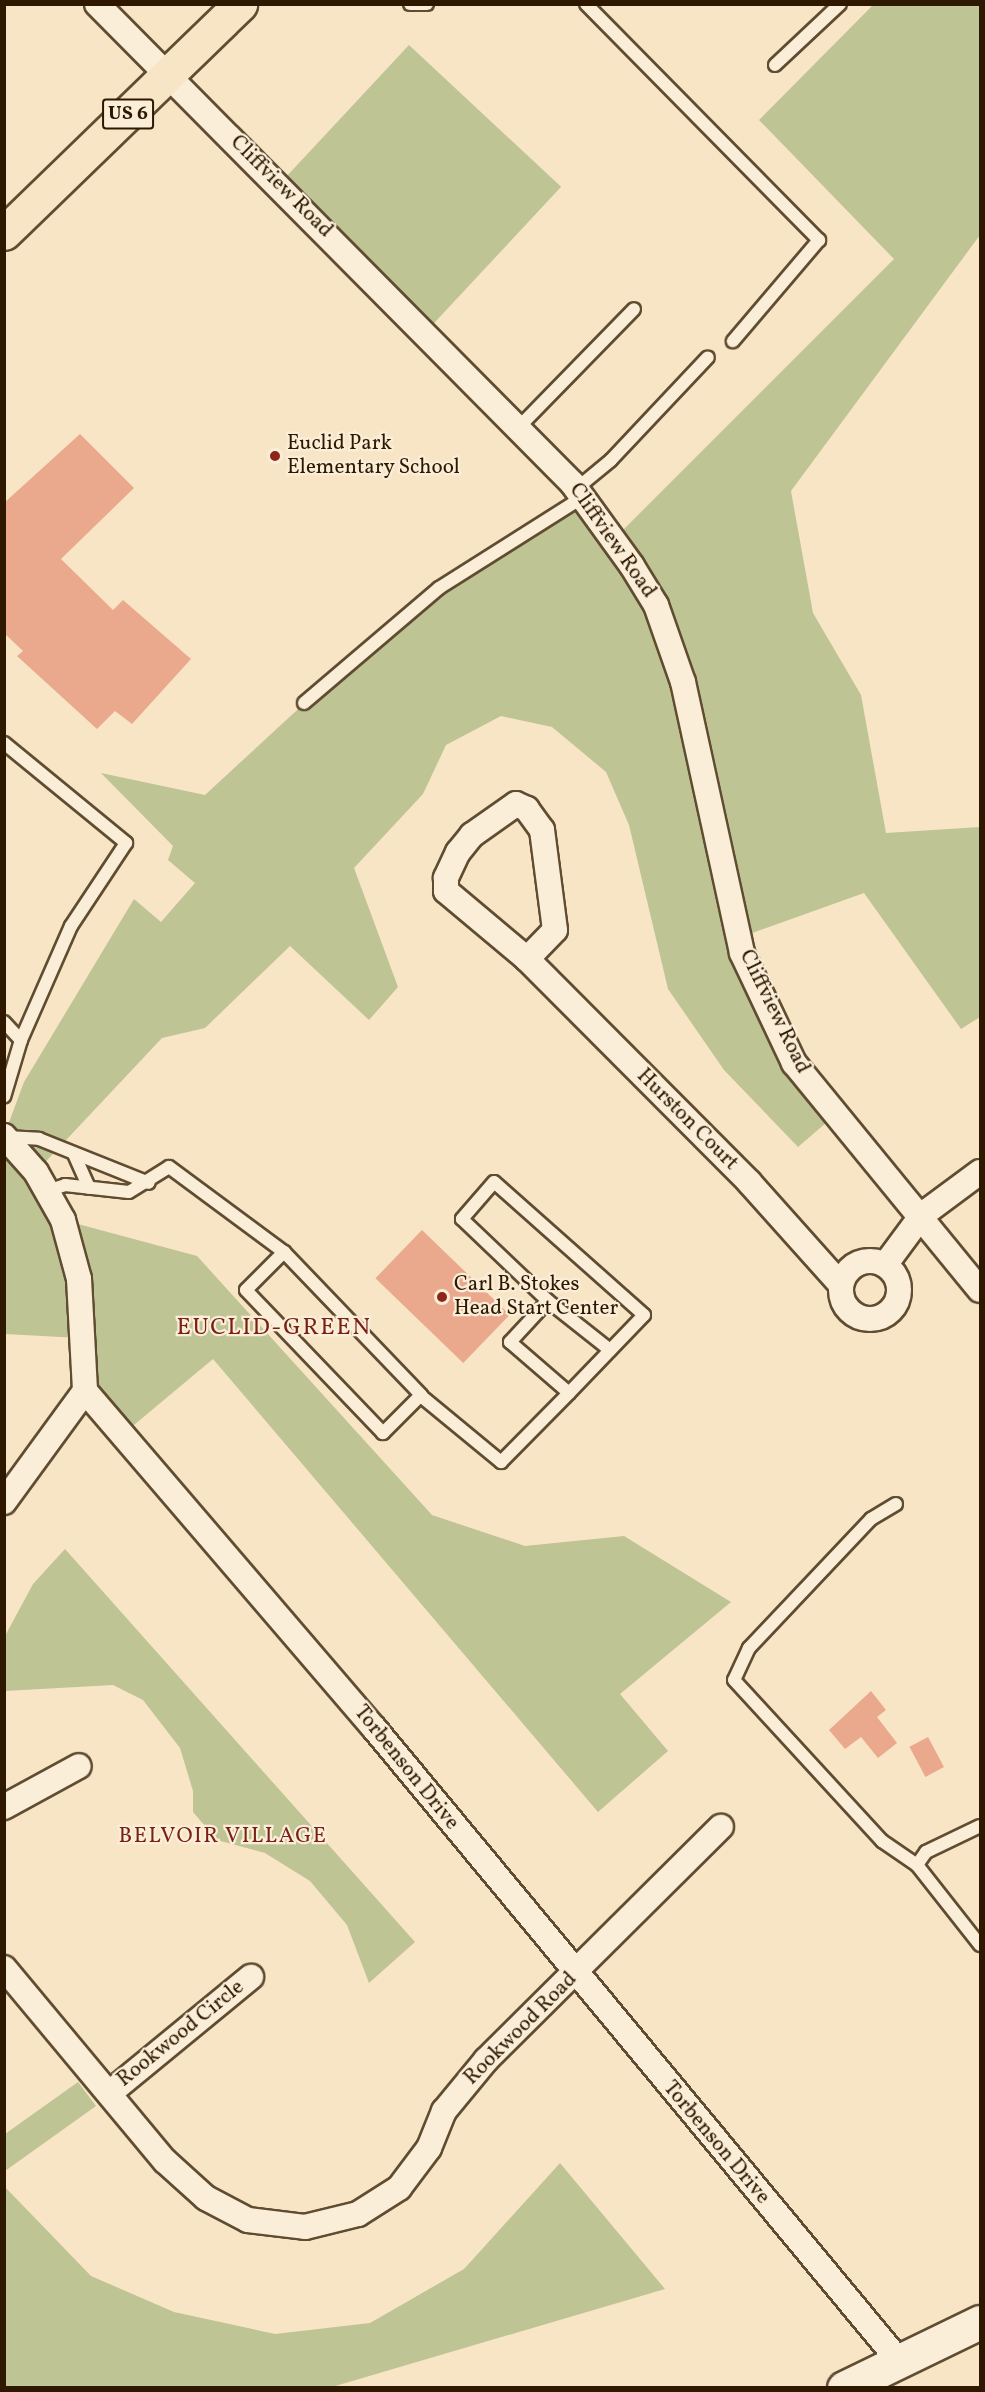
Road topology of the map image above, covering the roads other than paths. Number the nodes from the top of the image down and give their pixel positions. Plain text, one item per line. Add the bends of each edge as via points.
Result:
1 (97, 4) edge
2 (240, 4) edge
3 (410, 4) edge
4 (427, 4) edge
5 (586, 4) edge
6 (840, 4) edge
7 (775, 65) dead end
8 (170, 74) junction
9 (4, 233) edge
10 (634, 309) dead end
11 (733, 341) dead end
12 (708, 357) dead end
13 (518, 428) junction
14 (578, 494) junction
15 (304, 703) dead end
16 (4, 743) edge
17 (527, 958) junction
18 (4, 1022) edge
19 (21, 1040) junction
20 (4, 1097) edge
21 (4, 1137) edge
22 (74, 1154) junction
23 (981, 1172) edge
24 (149, 1183) junction
25 (90, 1188) junction
26 (47, 1191) junction
27 (922, 1215) junction
28 (284, 1252) junction
29 (885, 1265) junction
30 (841, 1286) junction
31 (981, 1290) edge
32 (548, 1301) junction
33 (610, 1350) junction
34 (85, 1391) junction
35 (569, 1393) junction
36 (420, 1396) junction
37 (4, 1502) edge
38 (896, 1504) dead end
39 (80, 1766) dead end
40 (4, 1807) edge
41 (981, 1826) edge
42 (721, 1827) dead end
43 (917, 1865) junction
44 (981, 1945) edge
45 (4, 1968) edge
46 (574, 1975) junction
47 (251, 1977) dead end
48 (111, 2091) junction
49 (981, 2322) edge
50 (900, 2362) junction
51 (844, 2388) edge

1 - 8 street, Cliffview Road
2 - 8 main road, US 6
3 - 4 lane
5 - 11 lane via 819,240
6 - 7 lane
8 - 9 main road, US 6
8 - 13 street, Cliffview Road
10 - 13 lane
12 - 14 lane
13 - 14 street, Cliffview Road
14 - 15 lane via 439,588
14 - 27 street, Cliffview Road via 632,566 660,616 683,682 742,953 794,1062 834,1116
16 - 19 lane via 126,843 71,926
17 - 17 street, Hurston Court via 555,930 542,830 527,809 516,804 458,852 446,878 446,891
17 - 30 street, Hurston Court via 749,1182
18 - 19 lane
19 - 20 lane
21 - 22 lane via 39,1139
21 - 26 street
22 - 24 lane
22 - 25 lane
23 - 27 street
24 - 25 lane via 129,1192
24 - 28 lane via 169,1167
25 - 26 lane
26 - 34 street via 63,1220 79,1279
27 - 29 street
27 - 31 street, Cliffview Road
28 - 36 lane
28 - 36 lane via 246,1290 382,1433
29 - 30 street via 858,1264
29 - 30 street, Hurston Court via 899,1289 887,1314 868,1320 850,1312
32 - 33 lane
32 - 33 lane via 462,1219 494,1182 644,1316
32 - 35 lane via 510,1342
33 - 35 lane
34 - 37 street
34 - 46 street, Torbenson Drive via 374,1728
35 - 36 lane via 501,1462
38 - 43 lane via 871,1520 749,1648 734,1680 882,1841
39 - 40 street
41 - 43 lane via 926,1852
42 - 46 street, Rookwood Road
43 - 44 lane
45 - 48 street, Rookwood Road
46 - 48 street, Rookwood Road via 479,2068 444,2111 429,2148 399,2188 358,2214 305,2228 248,2220 206,2198 165,2161
46 - 50 street, Torbenson Drive
47 - 48 street, Rookwood Circle
49 - 50 street
50 - 51 street

